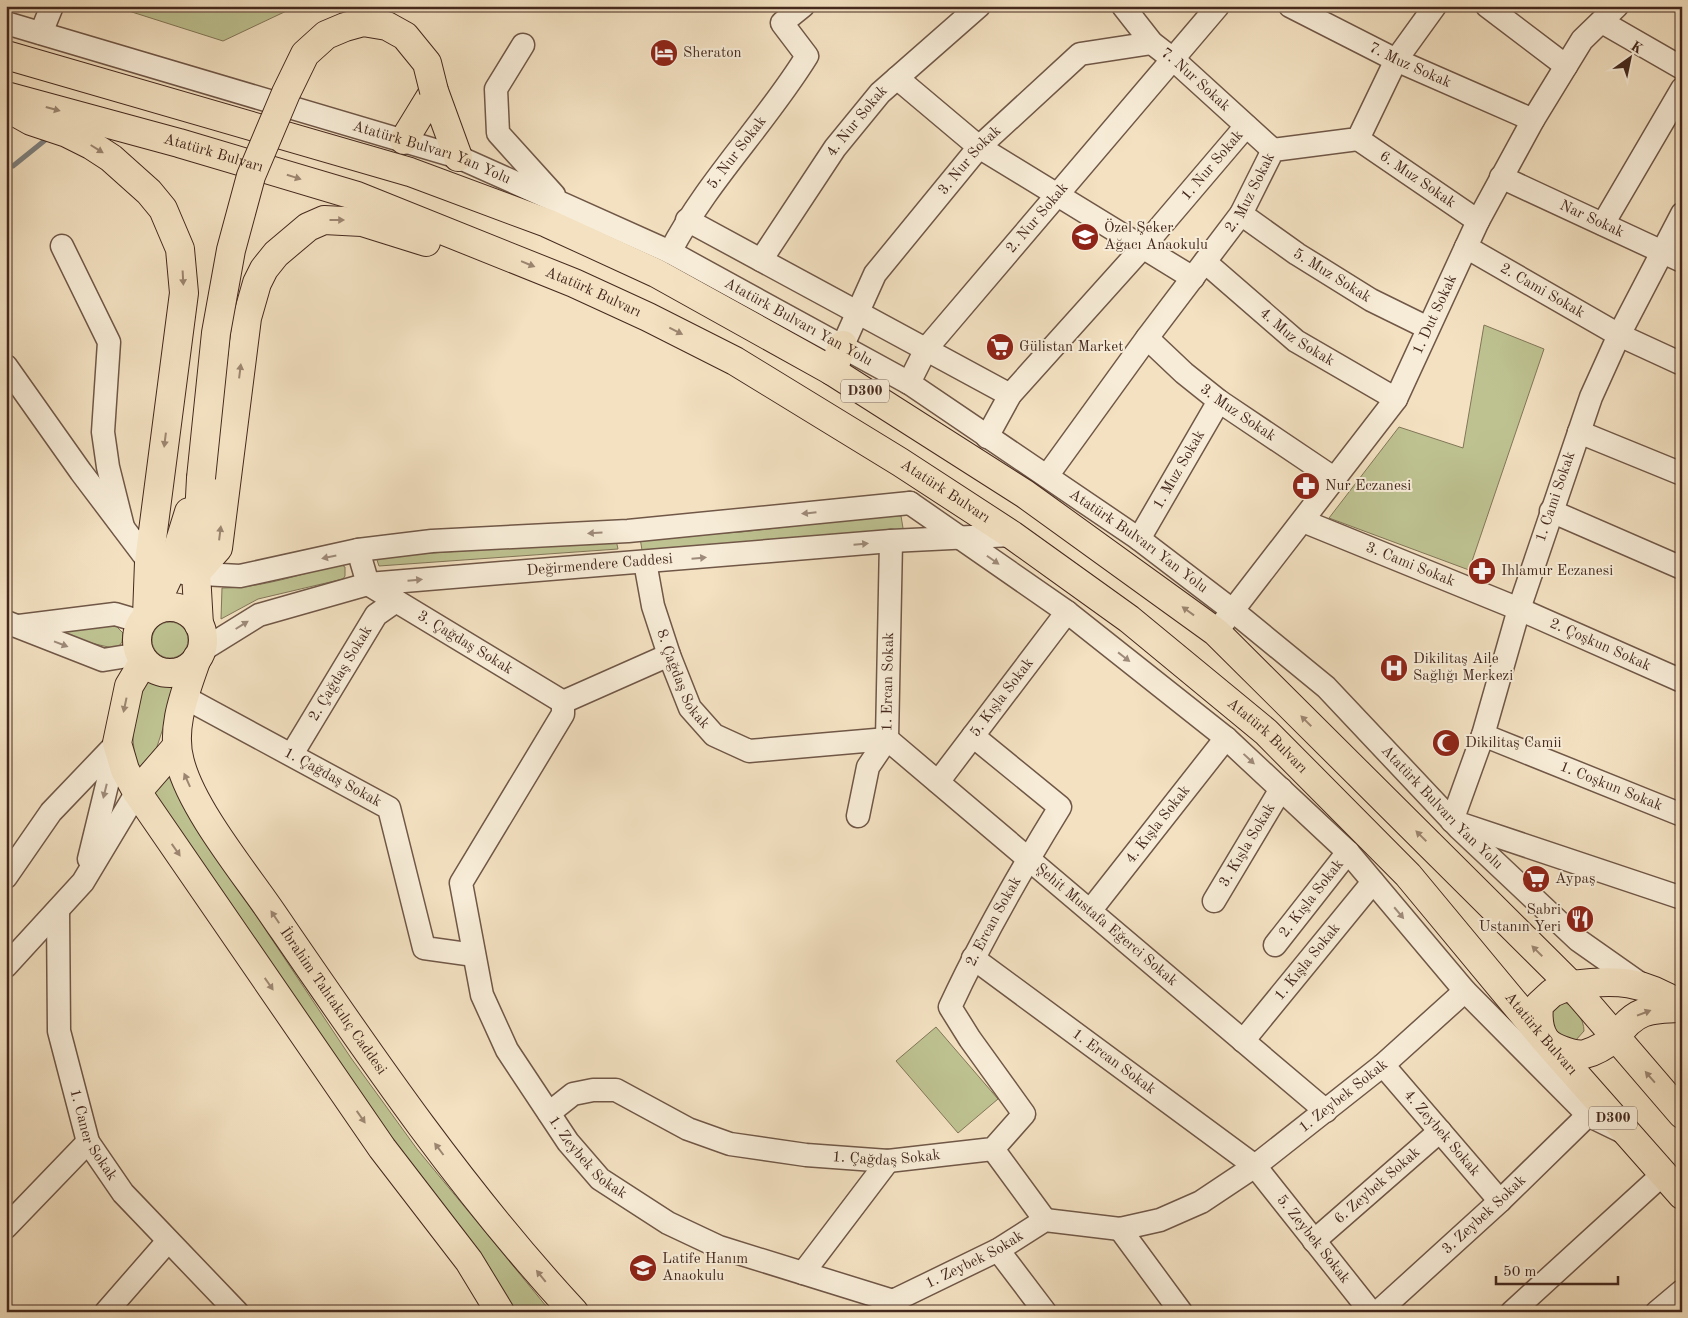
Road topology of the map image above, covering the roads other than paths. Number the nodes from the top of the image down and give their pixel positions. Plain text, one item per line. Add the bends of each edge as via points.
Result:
1 (52, 6) edge
2 (803, 6) edge
3 (1123, 6) edge
4 (1218, 6) edge
5 (1290, 6) edge
6 (1435, 6) edge
7 (1487, 6) edge
8 (1617, 6) edge
9 (978, 7) edge
10 (1602, 22) junction
11 (6, 23) edge
12 (41, 33) junction
13 (1152, 43) junction
14 (523, 45) dead end
15 (6, 55) edge
16 (1174, 60) junction
17 (1396, 60) junction
18 (1566, 66) junction
19 (1682, 68) edge
20 (897, 78) junction
21 (1682, 89) edge
22 (434, 91) junction
23 (6, 96) edge
24 (6, 107) edge
25 (18, 118) edge
26 (1533, 120) junction
27 (1246, 126) junction
28 (1358, 139) junction
29 (404, 140) junction
30 (979, 147) junction
31 (1273, 150) junction
32 (458, 157) junction
33 (1501, 177) junction
34 (1058, 194) junction
35 (560, 202) junction
36 (1241, 214) junction
37 (1682, 214) edge
38 (687, 220) junction
39 (1478, 221) junction
40 (1604, 224) junction
41 (62, 246) dead end
42 (1143, 247) junction
43 (1466, 247) junction
44 (493, 250) junction
45 (1661, 251) junction
46 (670, 252) junction
47 (761, 260) junction
48 (1682, 261) edge
49 (1199, 270) junction
50 (857, 312) junction
51 (1428, 328) junction
52 (1618, 335) junction
53 (1147, 338) junction
54 (842, 346) junction
55 (926, 349) junction
56 (1682, 364) edge
57 (6, 366) edge
58 (832, 371) junction
59 (909, 383) junction
60 (1010, 395) junction
61 (1396, 399) junction
62 (1219, 401) junction
63 (1579, 432) junction
64 (987, 436) junction
65 (900, 462) junction
66 (1682, 474) edge
67 (1047, 476) junction
68 (1335, 479) junction
69 (910, 503) junction
70 (1551, 510) junction
71 (1304, 521) junction
72 (123, 528) junction
73 (628, 531) junction
74 (1012, 535) junction
75 (960, 537) junction
76 (1139, 539) junction
77 (891, 541) junction
78 (358, 550) junction
79 (638, 563) junction
80 (1682, 568) edge
81 (172, 569) junction
82 (368, 584) junction
83 (396, 601) junction
84 (1519, 609) junction
85 (1232, 610) junction
86 (1066, 612) junction
87 (147, 617) junction
88 (11, 624) edge
89 (1216, 632) junction
90 (199, 645) junction
91 (669, 655) junction
92 (142, 657) junction
93 (1682, 681) edge
94 (184, 697) junction
95 (563, 702) junction
96 (1483, 735) junction
97 (973, 736) junction
98 (1226, 738) junction
99 (887, 739) junction
100 (117, 743) junction
101 (177, 746) junction
102 (292, 754) junction
103 (938, 782) junction
104 (1281, 789) junction
105 (137, 792) junction
106 (1682, 815) edge
107 (858, 816) dead end
108 (1452, 821) junction
109 (1348, 852) junction
110 (14, 853) edge
111 (1028, 859) junction
112 (6, 877) edge
113 (83, 882) junction
114 (1372, 882) junction
115 (1682, 898) edge
116 (1214, 901) dead end
117 (58, 910) junction
118 (1090, 911) junction
119 (1578, 940) junction
120 (1275, 945) dead end
121 (474, 955) junction
122 (973, 958) junction
123 (6, 966) edge
124 (1601, 981) junction
125 (1571, 985) junction
126 (1642, 985) junction
127 (1465, 991) junction
128 (1682, 1007) edge
129 (1616, 1038) junction
130 (1545, 1040) junction
131 (1243, 1041) junction
132 (1383, 1065) junction
133 (1326, 1111) junction
134 (550, 1113) junction
135 (1682, 1114) edge
136 (1588, 1115) junction
137 (1440, 1131) junction
138 (1626, 1133) junction
139 (88, 1142) junction
140 (993, 1149) junction
141 (888, 1162) junction
142 (1255, 1166) junction
143 (1662, 1174) junction
144 (1682, 1195) edge
145 (1500, 1201) junction
146 (1045, 1220) junction
147 (6, 1227) edge
148 (1120, 1229) junction
149 (168, 1241) junction
150 (1314, 1241) junction
151 (998, 1250) junction
152 (802, 1273) junction
153 (1682, 1291) edge
154 (894, 1306) edge
155 (106, 1312) edge
156 (237, 1312) edge
157 (500, 1312) edge
158 (574, 1312) edge
159 (1045, 1312) edge
160 (1180, 1312) edge
161 (1371, 1312) edge
162 (1378, 1312) edge
163 (1512, 1312) edge
164 (1657, 1312) edge

1 - 12 street
2 - 38 street, 5. Nur Sokak via 782,24 807,56 785,92
3 - 13 street, 7. Nur Sokak
4 - 16 street, 2. Nur Sokak
5 - 17 street, 7. Muz Sokak
6 - 17 street
7 - 18 street
8 - 10 street, 1. Dut Sokak
9 - 20 street, 4. Nur Sokak
10 - 18 street, 1. Dut Sokak via 1582,40
10 - 19 street
11 - 12 street, Atatürk Bulvarı Yan Yolu
12 - 29 street, Atatürk Bulvarı Yan Yolu
13 - 16 street, 7. Nur Sokak
13 - 30 street, 3. Nur Sokak via 1080,54
14 - 35 street via 496,89 498,132
15 - 58 main road, D300 via 410,172 547,223 656,273
16 - 27 street, 7. Nur Sokak
16 - 34 street, 2. Nur Sokak
17 - 26 street, 7. Muz Sokak
17 - 28 street
18 - 26 street, 1. Dut Sokak
20 - 30 street, 4. Muz Sokak
20 - 47 street, 4. Nur Sokak via 880,93 835,148
21 - 40 street
22 - 29 main road
22 - 32 main road
22 - 81 main road, bridge via 427,63 405,36 387,26 363,22 345,27 326,35 305,54 251,176 231,250 216,333 201,478
23 -> 44 main road, Atatürk Bulvarı / D300 via 357,196
24 - 25 main road
25 -> 81 main road via 75,137 112,158 163,209 180,249 184,292
26 - 33 street, 1. Dut Sokak
27 - 31 street, 7. Nur Sokak
27 - 42 street, 1. Nur Sokak
28 - 31 street, 2. Muz Sokak
28 - 39 street, 6. Muz Sokak
29 - 32 street, Atatürk Bulvarı Yan Yolu
30 - 34 street, 4. Muz Sokak
30 - 50 street, 3. Nur Sokak via 875,274
31 - 36 street, 2. Muz Sokak
32 - 35 street, Atatürk Bulvarı Yan Yolu
33 - 39 street, 1. Dut Sokak
33 - 40 street, Nar Sokak
34 - 42 street, 4. Muz Sokak
34 - 55 street, 2. Nur Sokak
35 - 46 street, Atatürk Bulvarı Yan Yolu
36 - 49 street, 2. Muz Sokak
36 - 51 street, 5. Muz Sokak via 1296,254 1371,300
37 - 45 street, 1. Cami Sokak
38 - 46 street, 5. Nur Sokak
38 - 47 street
39 - 43 street, 1. Dut Sokak
40 - 45 street, Nar Sokak
41 - 72 street via 109,342 103,432
42 - 49 street, 4. Muz Sokak
42 - 60 street, 1. Nur Sokak
43 - 51 street, 1. Dut Sokak
43 - 52 street, 2. Cami Sokak
44 -> 65 main road, Atatürk Bulvarı / D300 via 607,298 726,357
81 -> 44 main road via 218,548 247,318 257,283 276,254 308,227 324,220 362,222 442,245
45 - 48 street, Nar Sokak
45 - 52 street, 1. Cami Sokak
46 - 54 street, Atatürk Bulvarı Yan Yolu
47 - 50 street
49 - 53 street, 2. Muz Sokak
49 - 61 street, 4. Muz Sokak via 1296,341
50 - 54 street, 3. Nur Sokak
50 - 55 street
51 - 61 street, 1. Dut Sokak
52 - 56 street, 2. Cami Sokak
52 - 63 street, 1. Cami Sokak
53 - 62 street, 3. Muz Sokak
53 - 67 street, 2. Muz Sokak
54 - 58 main road
54 - 59 street, Atatürk Bulvarı Yan Yolu
55 - 59 street, 2. Nur Sokak
55 - 60 street
57 - 72 street
89 -> 58 main road, D300 via 1025,494
59 - 64 street, Atatürk Bulvarı Yan Yolu
60 - 64 street, 1. Nur Sokak
61 - 68 street, 1. Dut Sokak
62 - 68 street, 3. Muz Sokak
62 - 76 street, 1. Muz Sokak
63 - 66 street
63 - 70 street, 1. Cami Sokak
64 - 67 street, Atatürk Bulvarı Yan Yolu
65 - 69 street
65 - 74 main road, Atatürk Bulvarı / D300
67 - 76 street, Atatürk Bulvarı Yan Yolu
68 - 71 street, 1. Dut Sokak
69 -> 73 street
69 - 75 street
70 - 80 street
70 - 84 street, 1. Cami Sokak
71 - 84 street, 3. Cami Sokak
71 - 85 street, 1. Dut Sokak
72 - 81 street
73 -> 78 street via 432,541
73 - 79 street, 8. Çağdaş Sokak
74 - 75 street, Değirmendere Caddesi
74 - 130 main road, Atatürk Bulvarı / D300 via 1129,619 1266,732 1408,875
75 - 77 street, Değirmendere Caddesi
75 -> 86 street
76 - 85 street, Atatürk Bulvarı Yan Yolu
79 -> 77 street, Değirmendere Caddesi
77 - 99 street, 1. Ercan Sokak
78 -> 81 street via 240,576
78 - 82 street
82 -> 79 street, Değirmendere Caddesi
79 - 91 street, 8. Çağdaş Sokak
81 - 87 main road
81 - 90 main road
82 - 83 street, 3. Çağdaş Sokak
90 -> 82 street, Değirmendere Caddesi via 259,615
83 - 95 street, 3. Çağdaş Sokak
83 - 102 street, 2. Çağdaş Sokak via 376,615
84 - 93 street, 2. Çoşkun Sokak
84 - 96 street, 1. Cami Sokak
85 - 89 street, 1. Dut Sokak
85 - 108 street, Atatürk Bulvarı Yan Yolu via 1326,687
86 - 97 street, 5. Kışla Sokak
86 -> 98 street
87 - 88 street via 114,614
87 - 90 main road via 166,607 182,609 194,618
87 - 92 main road via 137,638
88 -> 92 street via 103,660
125 -> 89 main road, D300
90 - 92 main road via 184,670 167,672 151,667
90 - 94 main road, İbrahim Tahtakılıç Caddesi
91 - 95 street
91 - 99 street, 8. Çağdaş Sokak via 690,708 714,735 749,751
92 -> 100 main road via 129,686
94 - 101 main road, İbrahim Tahtakılıç Caddesi via 178,720
94 - 102 street, 1. Çağdaş Sokak
95 - 121 street, 1. Zeybek Sokak via 563,714 461,883
96 - 106 street, 1. Coşkun Sokak
96 - 108 street, 1. Cami Sokak
97 - 103 street, 5. Kışla Sokak
97 - 111 street, 2. Ercan Sokak via 1060,807
98 -> 104 street
98 - 118 street, 4. Kışla Sokak
99 - 103 street, Şehit Mustafa Eğerci Sokak
99 - 107 street, 1. Ercan Sokak via 868,767
100 - 105 main road via 124,770
100 - 110 street
100 -> 113 street
101 - 105 main road
158 -> 101 main road, İbrahim Tahtakılıç Caddesi via 466,1184 372,1059 206,816 180,763
102 - 121 street, 1. Çağdaş Sokak via 389,808 424,948
103 - 111 street, Şehit Mustafa Eğerci Sokak
104 - 109 street
104 - 116 street, 3. Kışla Sokak
105 - 113 street
105 -> 157 main road via 382,1148 469,1261
108 - 115 street
108 - 119 street, Atatürk Bulvarı Yan Yolu
109 - 114 street
109 - 120 street, 2. Kışla Sokak
110 - 112 street
111 - 118 street, Şehit Mustafa Eğerci Sokak
111 - 122 street, 2. Ercan Sokak
113 - 117 street
114 -> 127 street
114 - 131 street, 1. Kışla Sokak
117 - 123 street
117 - 139 street, 1. Caner Sokak via 60,1032
118 - 131 street, Şehit Mustafa Eğerci Sokak
119 - 124 street
119 - 126 street
121 - 134 street, 1. Zeybek Sokak via 482,995 507,1050
122 - 140 street, 2. Ercan Sokak via 950,1007 1024,1114
122 - 142 street, 1. Ercan Sokak
124 - 125 main road
124 - 126 main road
125 - 129 main road, D300
125 - 130 main road via 1552,993 1539,1005 1538,1020
126 - 128 main road via 1665,994
127 - 132 street, 1. Zeybek Sokak
127 - 136 street
129 -> 128 main road via 1625,1024 1638,1014
129 - 130 main road via 1582,1055 1564,1051
135 -> 129 main road, D300
130 - 138 main road, Atatürk Bulvarı / D300
131 - 133 street, Şehit Mustafa Eğerci Sokak
132 - 133 street, 1. Zeybek Sokak
132 - 137 street, 4. Zeybek Sokak
133 - 142 street, 1. Zeybek Sokak
134 - 141 street, 1. Çağdaş Sokak via 573,1094 616,1090 688,1129 730,1144
134 - 152 street, 1. Zeybek Sokak via 568,1142 600,1179 668,1223 719,1247
136 - 138 street
136 - 145 street, 3. Zeybek Sokak
137 - 145 street, 4. Zeybek Sokak
137 - 150 street, 6. Zeybek Sokak
138 - 143 main road, Atatürk Bulvarı / D300
139 - 147 street
139 - 149 street, 1. Caner Sokak via 123,1193
140 - 141 street, 1. Çağdaş Sokak
140 - 146 street
141 - 152 street
142 - 148 street, 1. Zeybek Sokak via 1201,1202 1160,1220
142 - 150 street, 5. Zeybek Sokak
143 - 144 main road, Atatürk Bulvarı / D300
143 - 163 street
145 - 162 street, 3. Zeybek Sokak
146 - 148 street, 1. Zeybek Sokak
146 - 151 street, 1. Zeybek Sokak
148 - 160 street
149 - 155 street
149 - 156 street, 1. Caner Sokak
150 - 161 street, 5. Zeybek Sokak
151 - 154 street, 1. Zeybek Sokak
151 - 159 street
152 - 154 street, 1. Zeybek Sokak
153 - 164 street

